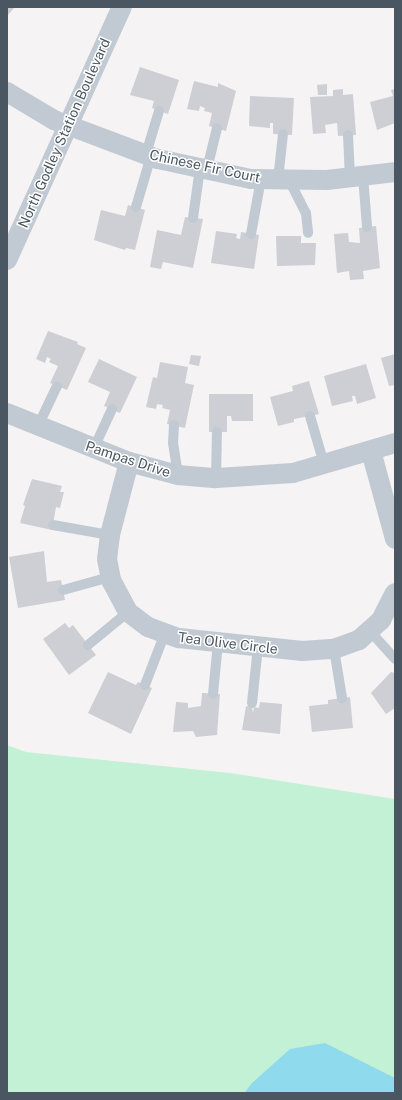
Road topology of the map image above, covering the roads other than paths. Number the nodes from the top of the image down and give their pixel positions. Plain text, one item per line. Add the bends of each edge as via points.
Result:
1 (122, 7) edge
2 (7, 92) edge
3 (159, 111) dead end
4 (67, 125) junction
5 (217, 128) dead end
6 (283, 134) dead end
7 (348, 135) dead end
8 (149, 155) junction
9 (204, 168) junction
10 (395, 172) edge
11 (356, 177) junction
12 (276, 179) junction
13 (136, 207) dead end
14 (193, 218) dead end
15 (367, 227) dead end
16 (308, 233) dead end
17 (251, 234) dead end
18 (7, 260) edge
19 (57, 386) dead end
20 (112, 409) dead end
21 (7, 413) edge
22 (310, 416) dead end
23 (174, 425) dead end
24 (38, 426) junction
25 (217, 432) dead end
26 (395, 443) edge
27 (94, 448) junction
28 (371, 451) junction
29 (129, 462) junction
30 (324, 464) junction
31 (178, 475) junction
32 (216, 478) junction
33 (53, 524) dead end
34 (394, 530) edge
35 (110, 534) junction
36 (110, 577) junction
37 (63, 590) dead end
38 (393, 602) edge
39 (128, 612) junction
40 (369, 630) junction
41 (165, 634) junction
42 (218, 642) junction
43 (88, 645) dead end
44 (258, 646) junction
45 (334, 649) junction
46 (395, 659) edge
47 (145, 685) dead end
48 (213, 694) dead end
49 (342, 698) dead end
50 (252, 703) dead end

1 - 4 street, North Godley Station Boulevard
2 - 4 street, Chinese Fir Court
3 - 8 lane
4 - 8 street, Chinese Fir Court
4 - 18 street, North Godley Station Boulevard
5 - 9 lane
6 - 12 lane
7 - 11 lane
8 - 9 street, Chinese Fir Court
8 - 13 lane
9 - 12 street, Chinese Fir Court
9 - 14 lane
10 - 11 street, Chinese Fir Court
11 - 12 street, Chinese Fir Court via 327,180
11 - 15 lane
12 - 16 lane via 306,213
12 - 17 lane
19 - 24 lane
20 - 27 lane
21 - 24 street, Pampas Drive
22 - 30 lane
23 - 31 lane via 173,443
24 - 27 street, Pampas Drive
25 - 32 lane
26 - 28 street, Pampas Drive
27 - 29 street, Pampas Drive
28 - 30 street, Pampas Drive
28 - 34 street
29 - 31 street, Pampas Drive
29 - 35 street, Tea Olive Circle
30 - 32 street, Pampas Drive via 293,473 266,477
31 - 32 street, Pampas Drive
33 - 35 lane
35 - 36 street, Tea Olive Circle via 107,559
36 - 37 lane
36 - 39 street, Tea Olive Circle
38 - 40 street, Tea Olive Circle via 381,620
39 - 41 street, Tea Olive Circle via 148,627
39 - 43 lane
40 - 45 street, Tea Olive Circle via 359,640
40 - 46 lane
41 - 42 street, Tea Olive Circle
41 - 47 lane
42 - 44 street, Tea Olive Circle
42 - 48 lane
44 - 45 street, Tea Olive Circle via 302,651
44 - 50 lane
45 - 49 lane

